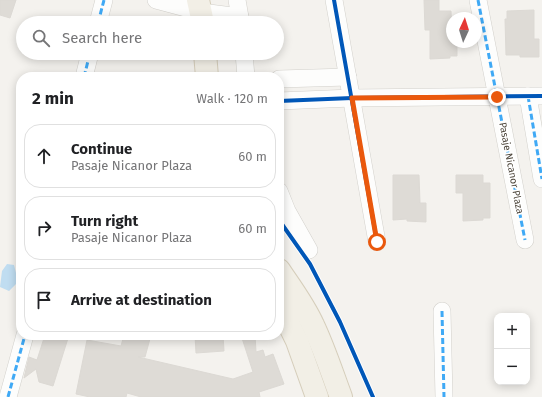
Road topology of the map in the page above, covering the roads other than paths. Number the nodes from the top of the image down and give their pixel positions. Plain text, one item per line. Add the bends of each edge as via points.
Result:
1 (104, 0) edge
2 (156, 0) edge
3 (237, 0) edge
4 (334, 0) edge
5 (478, 0) edge
6 (201, 12) edge
7 (100, 16) edge
8 (220, 16) edge
9 (239, 16) edge
10 (88, 60) edge
11 (206, 60) edge
12 (245, 60) edge
13 (85, 72) edge
14 (207, 72) edge
15 (246, 72) edge
16 (348, 77) junction
17 (284, 79) edge
18 (535, 96) edge
19 (497, 97) junction
20 (352, 98) junction
21 (284, 101) edge
22 (542, 180) edge
23 (284, 204) edge
24 (525, 240) dead end
25 (377, 242) dead end
26 (309, 250) dead end
27 (284, 277) edge
28 (442, 311) dead end
29 (284, 314) edge
30 (24, 340) edge
31 (8, 397) edge
32 (317, 397) edge
33 (340, 397) edge
34 (444, 397) edge

1 - 7 street
2 - 6 street
3 - 9 street
4 - 16 street
5 - 19 street, Pasaje Nicanor Plaza
6 - 8 street
10 - 13 street
11 - 14 main road
12 - 15 street
16 - 17 street
16 - 20 street
18 - 19 street
18 - 22 street
19 - 20 street
19 - 24 street, Pasaje Nicanor Plaza
20 - 21 street
20 - 25 street
23 - 26 street
27 - 33 main road via 313,325
28 - 34 street
29 - 32 main road via 297,341
30 - 31 street

